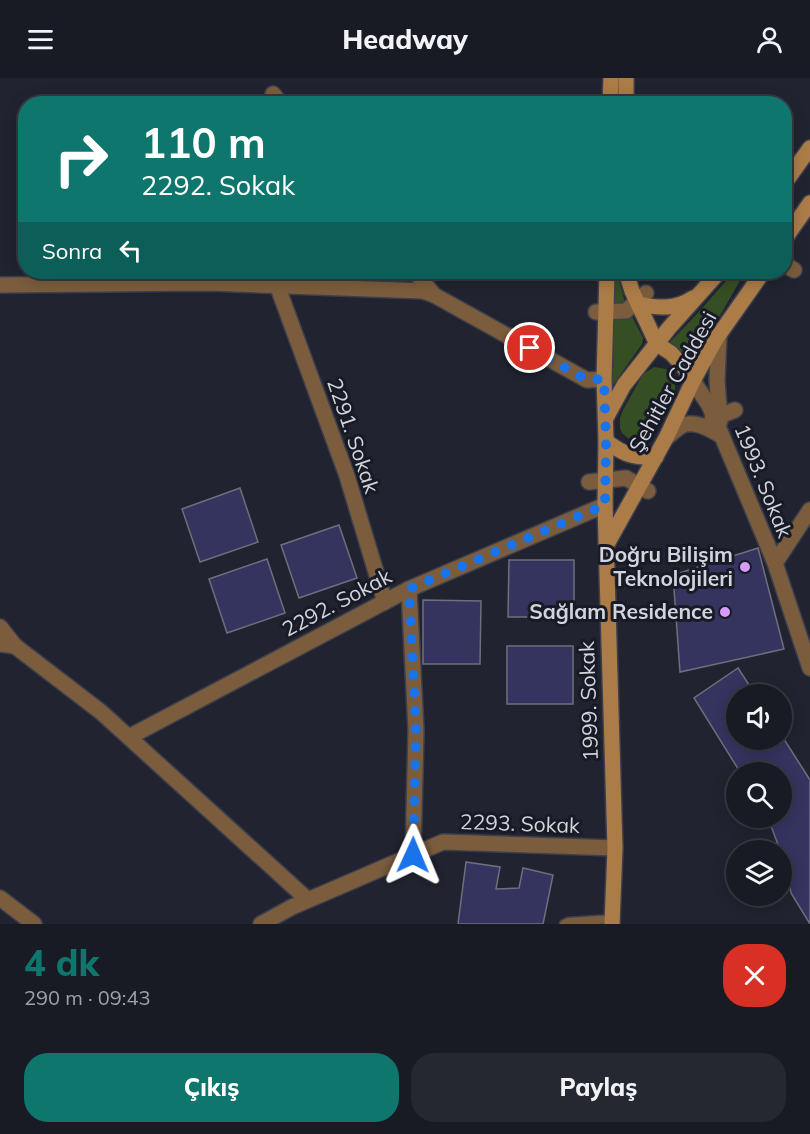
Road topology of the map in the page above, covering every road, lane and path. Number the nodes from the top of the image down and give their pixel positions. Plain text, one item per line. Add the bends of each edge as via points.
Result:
1 (611, 78) edge
2 (626, 78) edge
3 (610, 96) edge
4 (626, 96) edge
5 (810, 148) edge
6 (792, 173) edge
7 (810, 203) edge
8 (792, 229) edge
9 (421, 279) edge
10 (606, 279) edge
11 (628, 279) edge
12 (712, 279) edge
13 (758, 279) edge
14 (0, 285) edge
15 (277, 285) junction
16 (698, 294) junction
17 (434, 295) junction
18 (640, 299) junction
19 (601, 312) junction
20 (719, 335) junction
21 (657, 344) junction
22 (604, 379) junction
23 (693, 381) junction
24 (735, 410) dead end
25 (606, 418) junction
26 (709, 424) junction
27 (666, 438) junction
28 (606, 441) junction
29 (656, 457) junction
30 (606, 480) junction
31 (589, 482) dead end
32 (644, 489) junction
33 (605, 505) junction
34 (810, 510) edge
35 (606, 546) junction
36 (775, 563) junction
37 (409, 589) junction
38 (385, 602) junction
39 (0, 627) edge
40 (8, 645) edge
41 (810, 668) edge
42 (129, 737) junction
43 (615, 848) junction
44 (413, 855) junction
45 (0, 898) edge
46 (308, 900) junction
47 (612, 922) edge
48 (34, 924) edge
49 (261, 924) edge
50 (564, 924) edge

1 - 3 street
2 - 4 street
5 - 6 street
7 - 8 street
9 - 17 street
10 - 19 street
11 - 18 street
12 - 16 street, Şehitler Caddesi
13 - 20 street, Şehitler Caddesi
14 - 15 street
15 - 17 street via 423,291
15 - 38 street, 2291. Sokak via 347,476
16 - 18 street via 688,302 660,308
16 - 21 street, Şehitler Caddesi
17 - 22 street via 587,380
18 - 19 street via 626,311
18 - 21 street
19 - 22 street
20 - 23 street, Şehitler Caddesi
20 - 26 street via 717,381
21 - 23 street via 671,353
21 - 25 street, Şehitler Caddesi via 624,385
22 - 25 street
23 - 26 street, 1993. Sokak via 709,405
23 - 27 street, Şehitler Caddesi
24 - 26 street
25 - 28 street
26 - 27 street via 683,425
26 - 36 street, 1993. Sokak via 722,436
27 - 29 street, Şehitler Caddesi
28 - 29 street via 629,455
28 - 30 street, 1999. Sokak
29 - 32 street, Şehitler Caddesi
30 - 31 street
30 - 32 street via 626,478
30 - 33 street, 1999. Sokak
32 - 35 street, Şehitler Caddesi
33 - 35 street, 1999. Sokak
33 - 37 street, 2292. Sokak
34 - 36 street
35 - 43 street, 1999. Sokak
36 - 41 street, 1993. Sokak
37 - 38 street, 2292. Sokak
37 - 44 street via 416,730
38 - 42 street, 2292. Sokak
39 - 40 street
40 - 42 street
42 - 46 street
43 - 44 street, 2293. Sokak via 443,843
43 - 47 street, 1999. Sokak
44 - 46 street, 2293. Sokak
45 - 48 street
46 - 49 street, 2293. Sokak
47 - 50 lane

